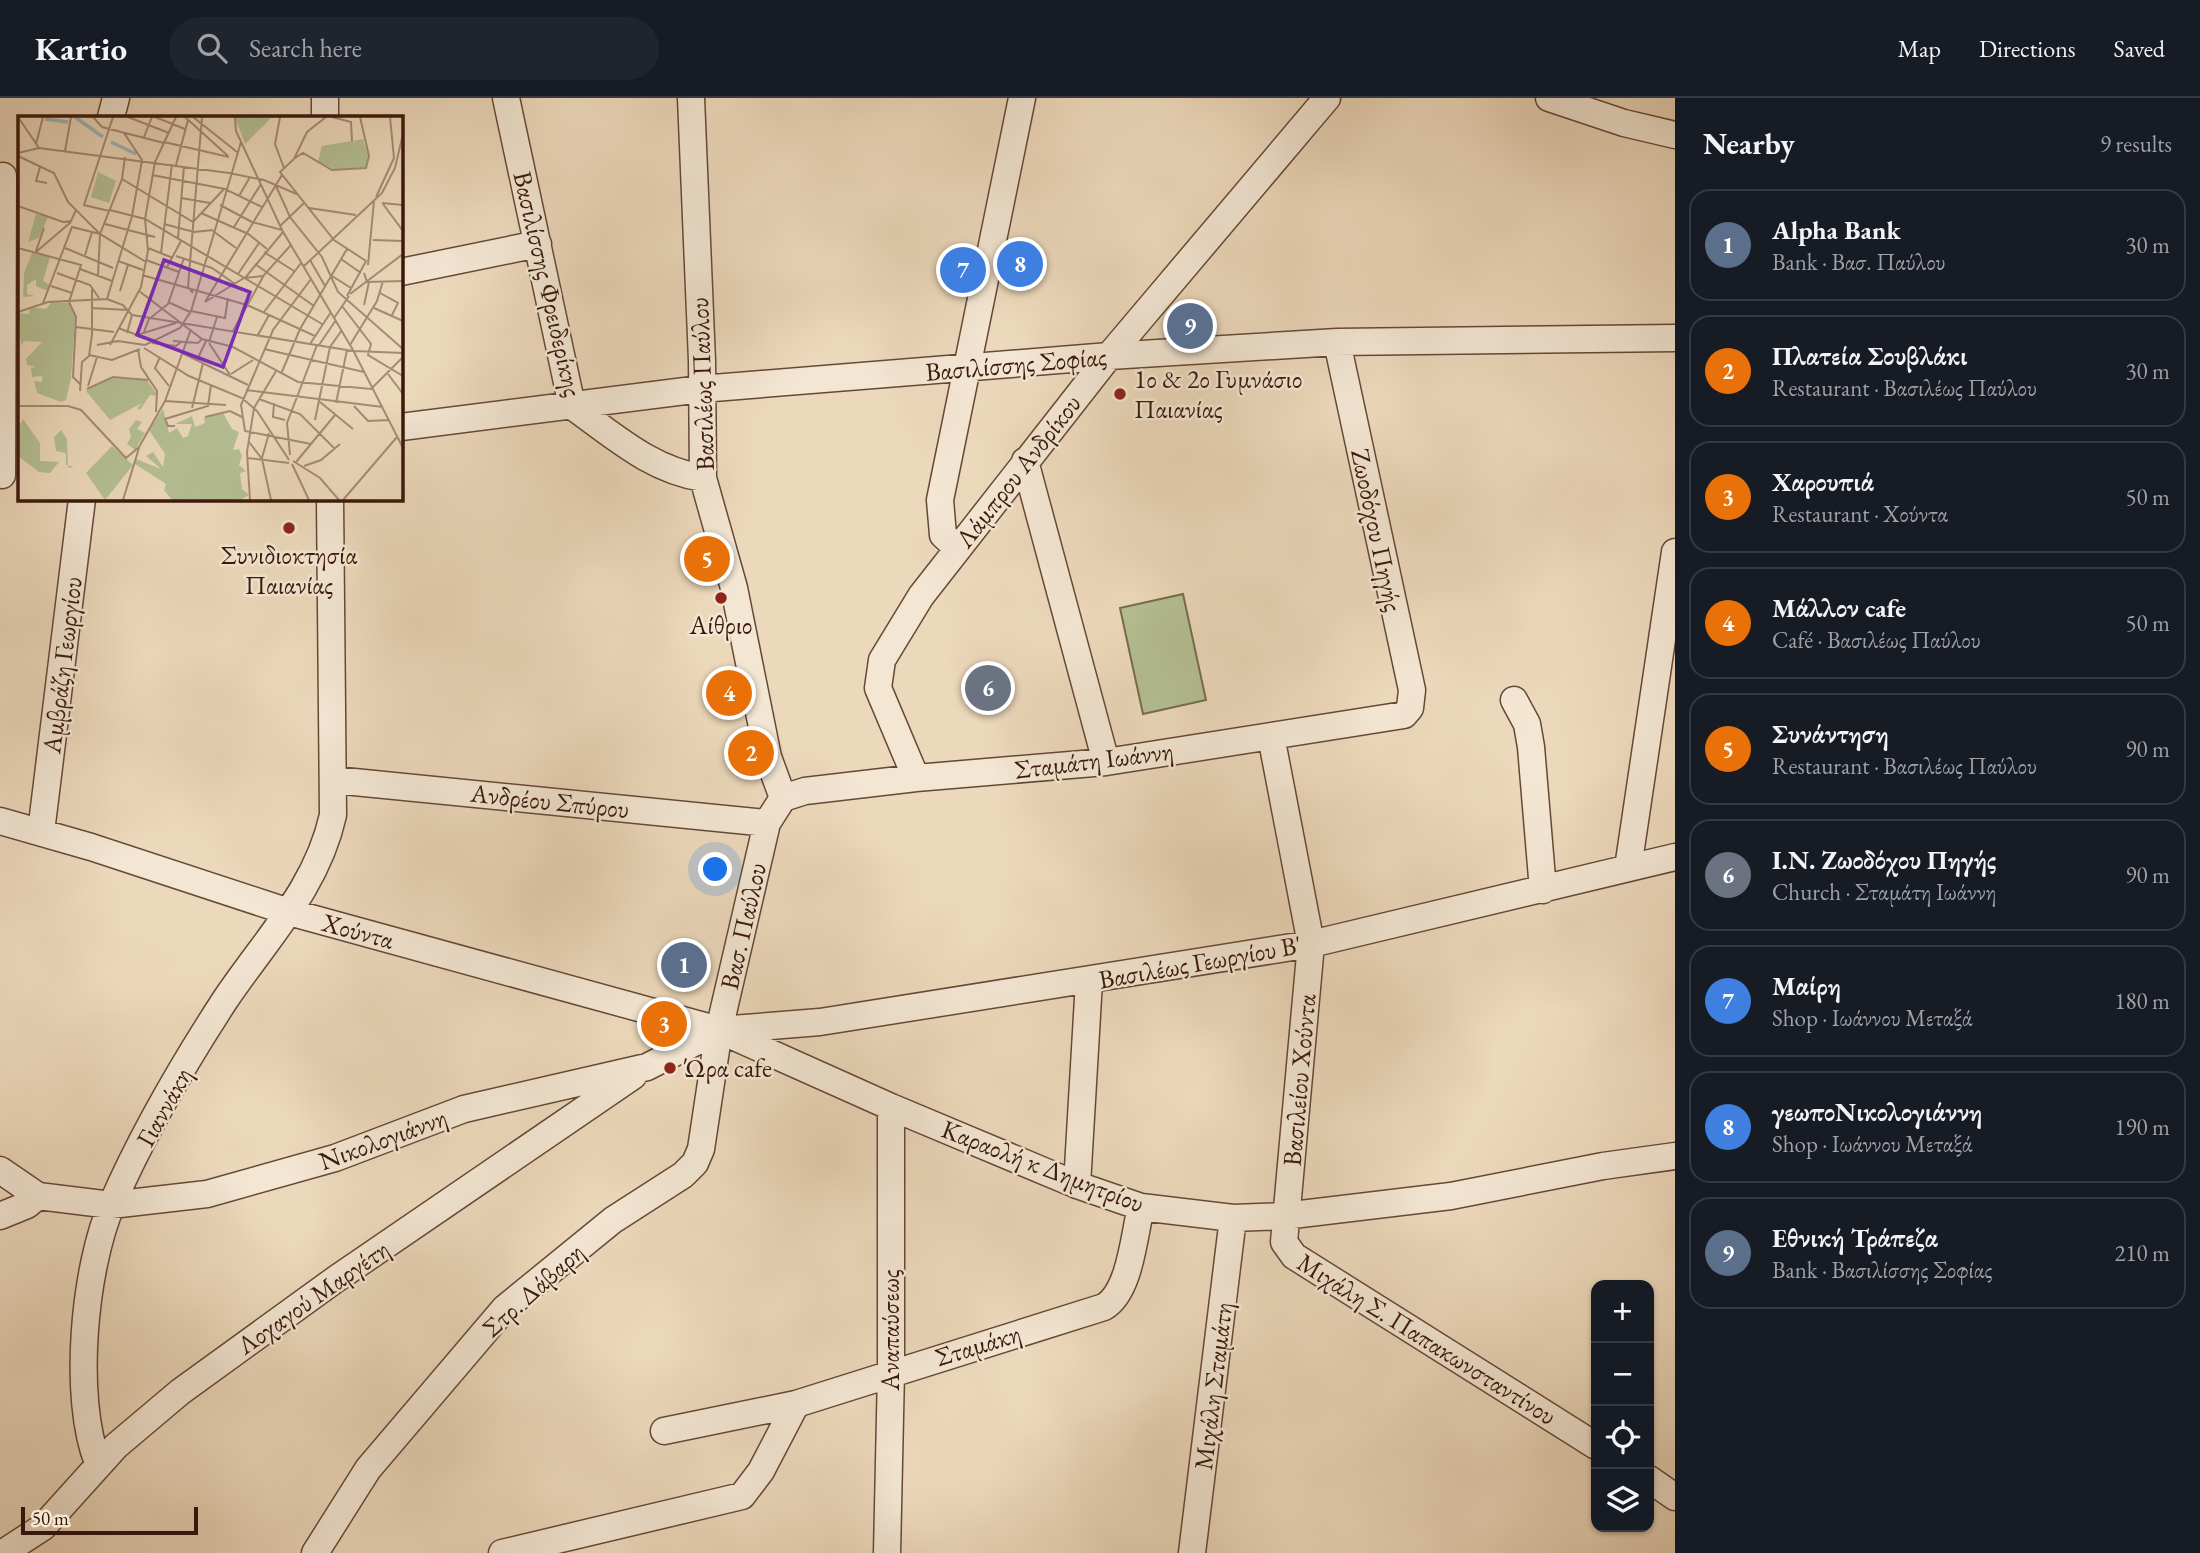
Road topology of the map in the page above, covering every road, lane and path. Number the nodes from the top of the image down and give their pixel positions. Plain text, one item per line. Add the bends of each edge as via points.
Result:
1 (116, 98) edge
2 (325, 98) edge
3 (506, 98) edge
4 (691, 98) edge
5 (1022, 98) edge
6 (1327, 98) edge
7 (1549, 98) edge
8 (111, 116) edge
9 (325, 116) edge
10 (1675, 135) edge
11 (7, 177) edge
12 (538, 244) junction
13 (402, 272) edge
14 (1675, 338) edge
15 (1337, 342) junction
16 (1109, 356) junction
17 (964, 368) junction
18 (701, 389) junction
19 (572, 406) junction
20 (402, 427) edge
21 (1025, 461) junction
22 (7, 475) edge
23 (703, 478) junction
24 (82, 500) edge
25 (330, 500) edge
26 (958, 549) junction
27 (1675, 552) edge
28 (1514, 700) dead end
29 (1404, 715) joint
30 (1271, 736) junction
31 (1106, 762) junction
32 (916, 778) junction
33 (334, 780) junction
34 (783, 798) junction
35 (0, 821) edge
36 (767, 823) junction
37 (41, 832) junction
38 (1675, 857) edge
39 (1629, 867) junction
40 (1543, 890) junction
41 (289, 912) junction
42 (1311, 944) junction
43 (1089, 981) junction
44 (719, 1030) junction
45 (647, 1067) junction
46 (891, 1107) junction
47 (1675, 1156) edge
48 (0, 1170) edge
49 (1077, 1185) junction
50 (38, 1196) junction
51 (111, 1205) junction
52 (1141, 1207) junction
53 (0, 1216) edge
54 (1284, 1216) junction
55 (1233, 1218) junction
56 (891, 1371) junction
57 (796, 1404) junction
58 (664, 1431) dead end
59 (1591, 1443) edge
60 (98, 1463) junction
61 (1654, 1482) edge
62 (1675, 1497) edge
63 (9, 1552) edge
64 (315, 1553) edge
65 (502, 1553) edge
66 (887, 1553) edge
67 (1192, 1553) edge

1 - 8 street
2 - 9 street
3 - 12 street, Βασιλίσσης Φρειδερίκης
4 - 18 street, Βασιλέως Παύλου
5 - 17 street
6 - 16 street, Λάμπρου Ανδρίκου
7 - 10 street
11 - 22 street
12 - 13 street
12 - 19 street, Βασιλίσσης Φρειδερίκης
14 - 15 street, Βασιλίσσης Σοφίας
15 - 16 street, Βασιλίσσης Σοφίας
15 - 29 street, Ζωοδόχου Πηγής via 1412,690 1410,708
16 - 17 street, Βασιλίσσης Σοφίας
16 - 21 street, Λάμπρου Ανδρίκου
17 - 18 street, Βασιλίσσης Σοφίας
17 - 26 street via 940,500 943,536
18 - 19 street, Βασιλίσσης Σοφίας
18 - 23 street, Βασιλέως Παύλου
19 - 20 street, Βασιλίσσης Σοφίας
19 - 23 street, Βασιλίσσης Φρειδερίκης via 640,455 666,469
21 - 26 street, Λάμπρου Ανδρίκου
21 - 31 street
23 - 34 street, Βασιλέως Παύλου via 734,588 768,757
24 - 37 street, Αμβράζη Γεωργίου
25 - 33 street, Γιαννάκη
26 - 32 street, Λάμπρου Ανδρίκου via 921,596 882,660 878,688
27 - 39 street
28 - 40 street via 1527,724 1531,747
29 - 30 street, Σταμάτη Ιωάννη
30 - 31 street, Σταμάτη Ιωάννη
30 - 42 street, Βασιλείου Χούντα
31 - 32 street, Σταμάτη Ιωάννη
32 - 34 street, Σταμάτη Ιωάννη via 804,790
33 - 36 street, Ανδρέου Σπύρου
33 - 41 street, Γιαννάκη via 326,849
34 - 36 street
35 - 37 street, Χούντα
36 - 44 street, Βασ. Παύλου
37 - 41 street, Χούντα
38 - 39 street, Βασιλέως Γεωργίου Β'
39 - 40 street, Βασιλέως Γεωργίου Β'
40 - 42 street, Βασιλέως Γεωργίου Β'
41 - 44 street, Χούντα
41 - 51 street, Γιαννάκη via 225,1000
42 - 43 street, Βασιλέως Γεωργίου Β'
42 - 54 street, Βασιλείου Χούντα
43 - 44 street, Βασιλέως Γεωργίου Β' via 820,1022
43 - 49 street
44 - 45 street, Νικολογιάννη
44 - 46 street, Καραολή κ Δημητρίου
44 - 64 street, Στρ. Δάβαρη via 695,1163 613,1220 505,1308 368,1469
45 - 51 street, Νικολογιάννη via 464,1109 335,1158 207,1194
45 - 60 street, Λοχαγού Μαργέτη via 336,1279 180,1392
46 - 49 street, Καραολή κ Δημητρίου
46 - 56 street, Αναπαύσεως
47 - 54 street, Καραολή κ Δημητρίου via 1451,1196
48 - 50 street, Νικολογιάννη
49 - 52 street, Καραολή κ Δημητρίου
50 - 51 street, Νικολογιάννη
50 - 53 street
51 - 60 street, Γιαννάκη via 90,1286 82,1381
52 - 55 street, Καραολή κ Δημητρίου
52 - 56 street, Σταμάκη via 1122,1286 1114,1301
54 - 55 street, Καραολή κ Δημητρίου
54 - 59 street, Μιχάλη Σ. Παπακωνσταντίνου via 1284,1242 1294,1256
55 - 67 street, Μιχάλη Σταμάτη
56 - 57 street, Σταμάκη
56 - 66 street, Αναπαύσεως
57 - 58 street, Σταμάκη
57 - 65 street via 761,1471 742,1496
60 - 63 street, Λοχαγού Μαργέτη via 43,1527
61 - 62 street

